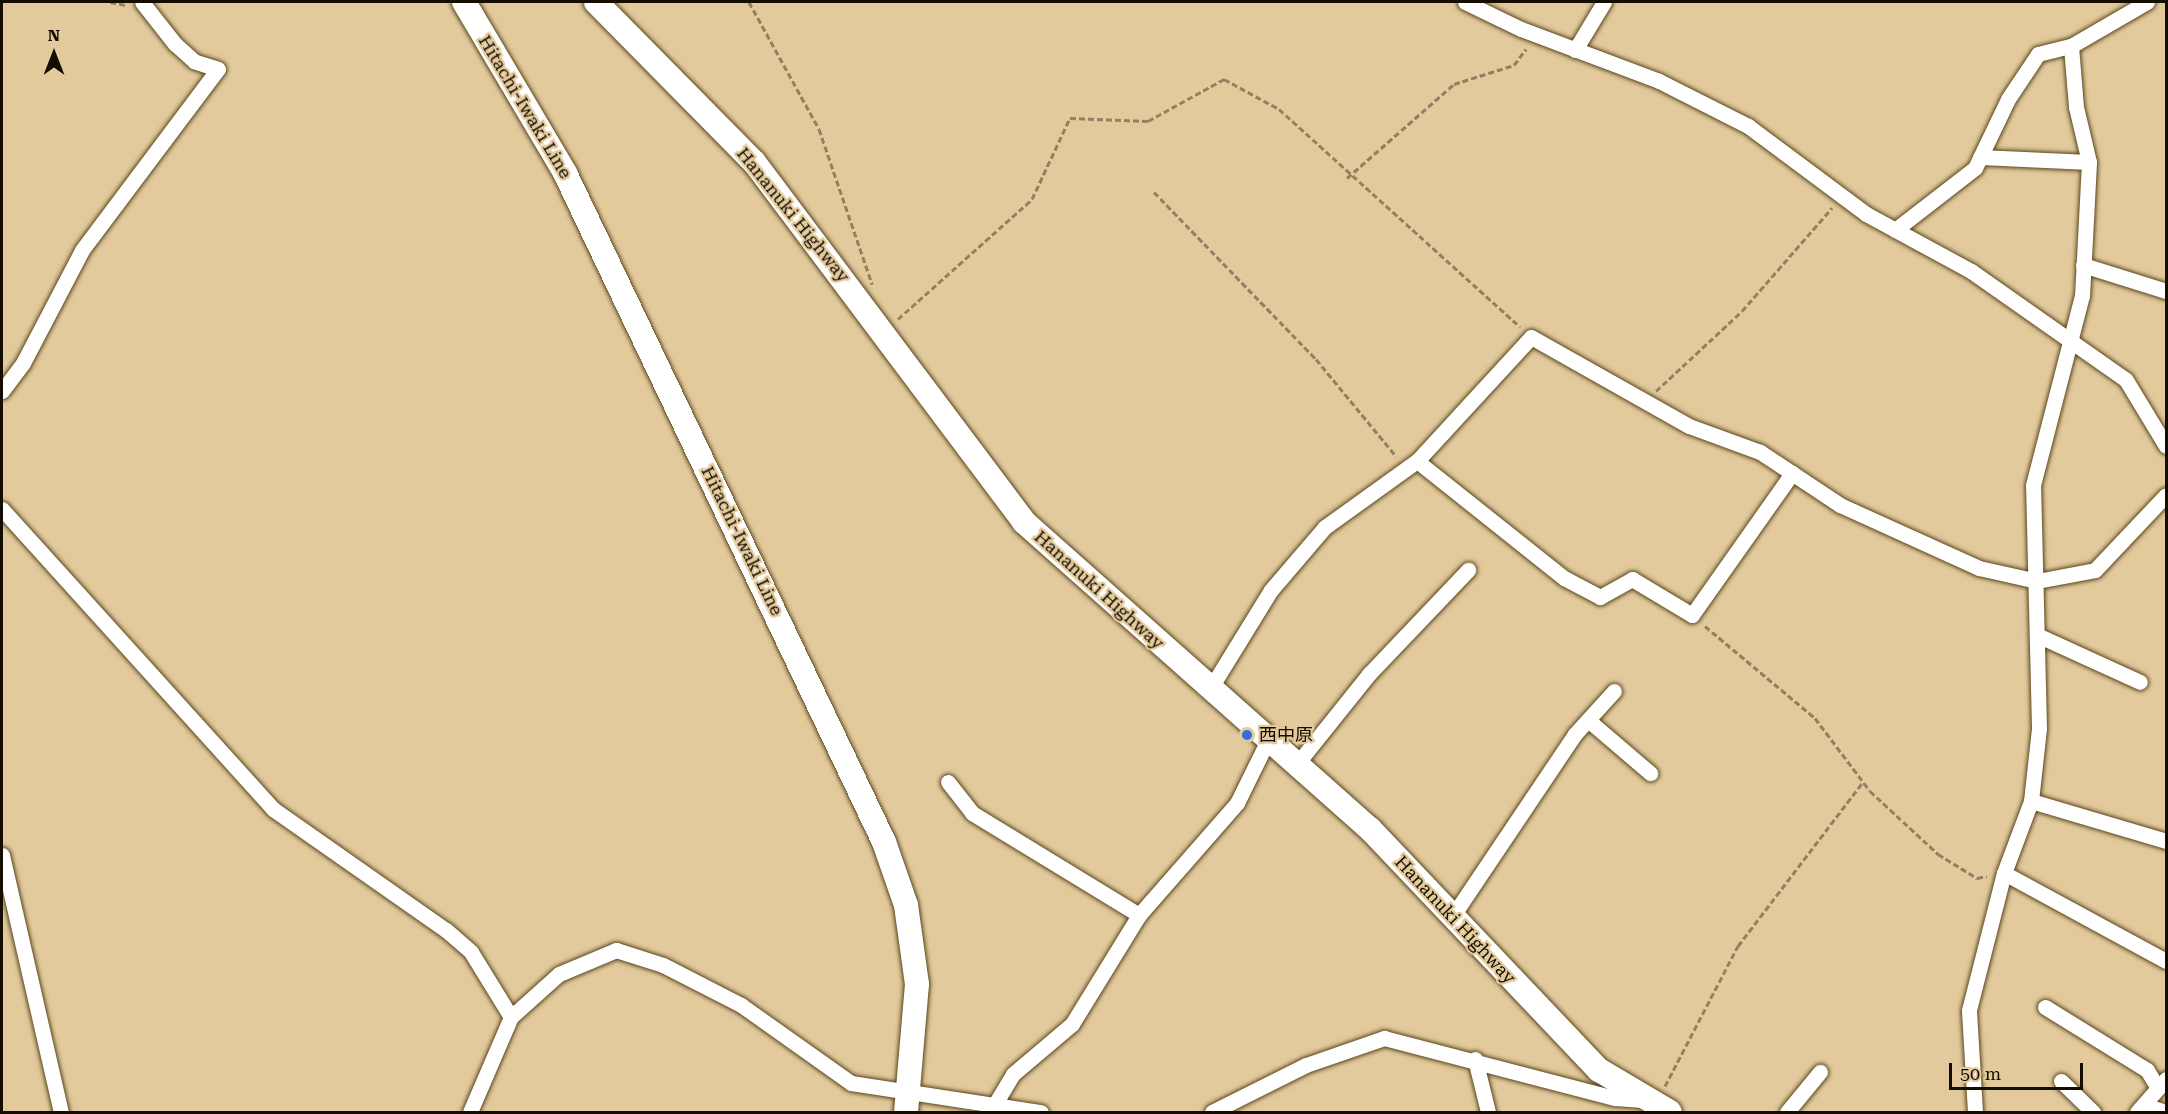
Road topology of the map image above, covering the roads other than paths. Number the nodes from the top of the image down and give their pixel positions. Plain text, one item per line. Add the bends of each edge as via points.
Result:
1 (142, 2) edge
2 (464, 2) edge
3 (596, 2) edge
4 (1465, 2) edge
5 (1604, 2) edge
6 (2147, 2) edge
7 (2070, 46) junction
8 (1575, 50) junction
9 (1980, 158) junction
10 (2089, 162) junction
11 (1895, 230) junction
12 (2083, 265) junction
13 (2166, 291) edge
14 (2072, 343) junction
15 (2, 391) edge
16 (2166, 446) edge
17 (1412, 465) junction
18 (1792, 473) junction
19 (2166, 495) edge
20 (2, 509) edge
21 (1468, 570) dead end
22 (2037, 581) junction
23 (2037, 635) junction
24 (2140, 682) dead end
25 (1210, 689) junction
26 (1614, 691) dead end
27 (1588, 720) junction
28 (1268, 740) junction
29 (1296, 765) junction
30 (1650, 773) dead end
31 (948, 782) dead end
32 (2031, 801) junction
33 (2166, 841) edge
34 (2, 855) edge
35 (2004, 873) junction
36 (1139, 915) junction
37 (1452, 917) junction
38 (2166, 961) edge
39 (2045, 1007) dead end
40 (511, 1017) junction
41 (1475, 1059) junction
42 (1820, 1072) dead end
43 (2061, 1081) dead end
44 (2162, 1084) edge
45 (908, 1103) edge
46 (995, 1104) junction
47 (1655, 1108) edge
48 (2141, 1109) edge
49 (62, 1113) edge
50 (470, 1113) edge
51 (1041, 1113) edge
52 (1212, 1113) edge
53 (1488, 1113) edge
54 (1787, 1113) edge
55 (1975, 1113) edge
56 (2093, 1113) edge
57 (2166, 1113) edge

1 - 15 street via 175,44 194,61 218,69 82,250 23,363
2 - 45 main road, Hitachi-Iwaki Line via 565,172 884,843 906,905 917,984
3 - 25 main road, Hananuki Highway via 754,162 1024,522
4 - 8 street
5 - 8 street
6 - 7 street
7 - 9 street via 2038,54 2008,99
7 - 10 street via 2076,107
8 - 11 street via 1659,81 1748,126 1842,197
9 - 10 street
9 - 11 street via 1939,201
10 - 12 street
11 - 14 street via 1971,271
12 - 13 street
12 - 14 street
14 - 16 street via 2126,380
14 - 22 street via 2033,485
17 - 18 street via 1531,337 1643,402 1760,452
17 - 18 street via 1564,578 1600,597 1632,579 1692,615
17 - 25 street via 1325,527 1271,590
18 - 22 street via 1840,505 1980,568
19 - 22 street via 2095,570
20 - 40 street via 273,809 463,945
21 - 29 street via 1369,674
22 - 23 street
23 - 24 street
23 - 32 street via 2039,728
25 - 28 main road, Hananuki Highway
26 - 27 street
27 - 30 street
27 - 37 street
28 - 29 main road, Hananuki Highway
28 - 36 street via 1237,803
29 - 37 main road, Hananuki Highway via 1370,829
31 - 36 street via 972,813
32 - 33 street
32 - 35 street
34 - 49 street
35 - 38 street
35 - 55 street via 1969,1010
36 - 46 street via 1072,1024 1013,1074
37 - 47 main road, Hananuki Highway via 1570,1043
39 - 44 street via 2147,1070
40 - 45 street via 559,974 616,950 663,965 741,1005 851,1083
40 - 50 street
41 - 47 street
41 - 52 street via 1404,1041 1363,1041
41 - 53 street
42 - 54 street
43 - 56 street
44 - 48 street
45 - 46 street
46 - 51 street
48 - 57 street

